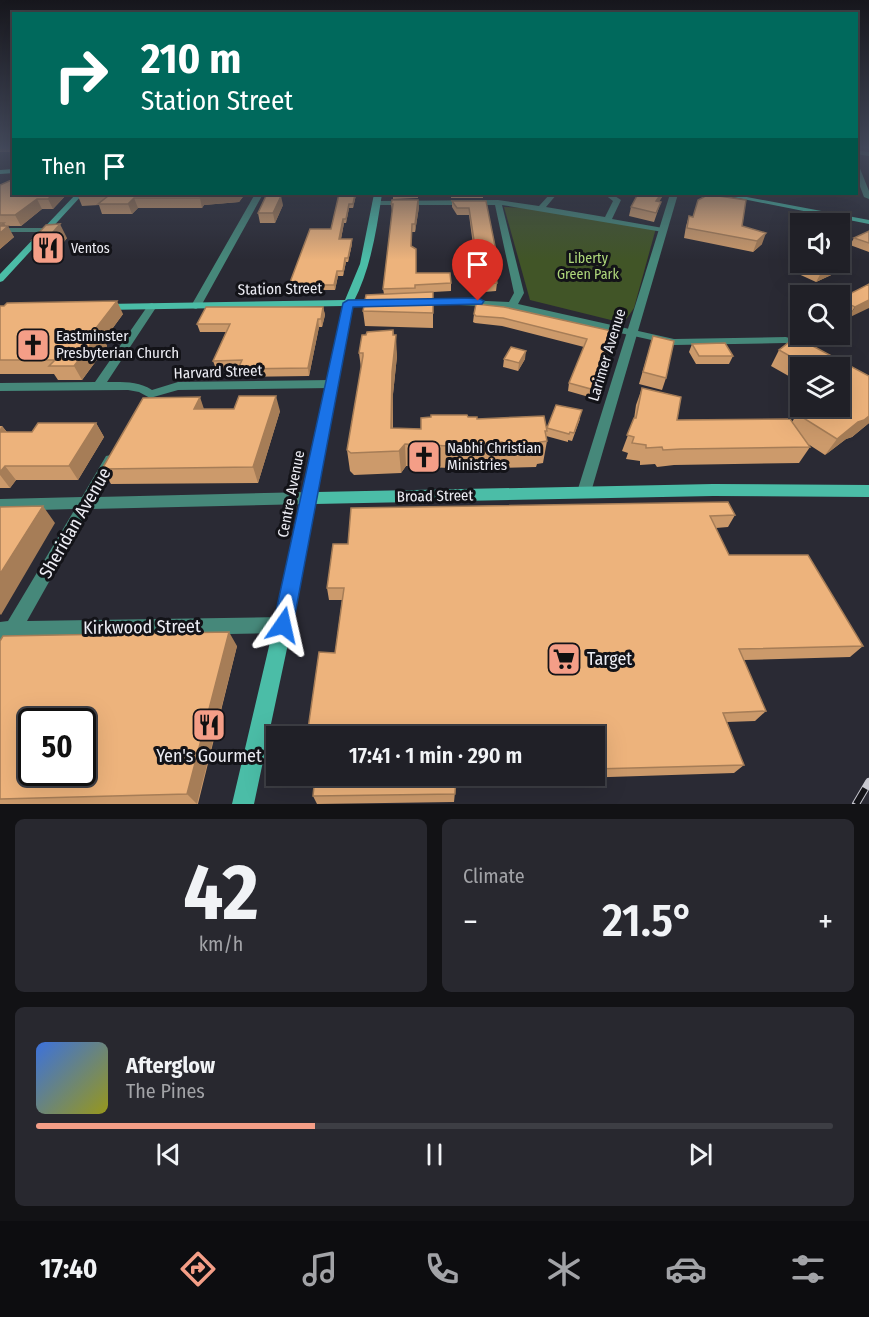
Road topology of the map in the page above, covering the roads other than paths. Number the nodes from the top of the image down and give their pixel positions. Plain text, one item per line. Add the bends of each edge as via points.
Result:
1 (78, 195) edge
2 (258, 195) edge
3 (552, 195) edge
4 (610, 195) edge
5 (674, 195) edge
6 (727, 195) edge
7 (773, 195) edge
8 (788, 197) dead end
9 (377, 198) edge
10 (498, 202) junction
11 (834, 206) dead end
12 (542, 207) junction
13 (869, 213) edge
14 (608, 220) junction
15 (869, 222) edge
16 (0, 230) edge
17 (46, 230) junction
18 (663, 230) junction
19 (0, 279) edge
20 (395, 301) edge
21 (407, 301) edge
22 (348, 303) junction
23 (152, 306) junction
24 (196, 306) junction
25 (512, 306) junction
26 (96, 307) edge
27 (631, 333) junction
28 (818, 354) edge
29 (332, 384) junction
30 (99, 386) junction
31 (0, 387) edge
32 (118, 448) edge
33 (869, 491) edge
34 (584, 492) junction
35 (308, 498) junction
36 (86, 503) junction
37 (0, 505) edge
38 (283, 625) junction
39 (7, 630) edge
40 (0, 651) edge
41 (243, 804) edge

1 - 17 main road
2 - 24 street
3 - 12 street
4 - 14 street via 617,200
5 - 18 street, Larimer Avenue
6 - 15 main road
7 - 8 main road
9 - 10 street
9 - 22 main road, Centre Avenue via 361,282
10 - 12 street
10 - 25 street via 519,293
11 - 13 main road
12 - 14 street
14 - 18 street
16 - 17 street
17 - 19 main road
18 - 27 street, Larimer Avenue
20 - 22 street, Station Street
21 - 25 street via 478,301
22 - 24 main road, Station Street
22 - 29 main road, Centre Avenue
23 - 24 main road, Station Street
23 - 26 main road, Station Street
23 - 30 street
25 - 27 street
27 - 28 street via 674,342 786,340
27 - 34 street, Larimer Avenue
29 - 30 street, Harvard Street via 178,386 146,400 134,386
29 - 35 main road, Centre Avenue
30 - 31 street, Harvard Street
32 - 36 street, Sheridan Avenue
33 - 34 main road, Broad Street
34 - 35 main road, Broad Street
35 - 36 street, Broad Street
35 - 38 main road, Centre Avenue
36 - 37 street, Broad Street
36 - 39 street, Sheridan Avenue
38 - 39 street, Kirkwood Street
38 - 41 main road, Centre Avenue
39 - 40 street, Sheridan Avenue

